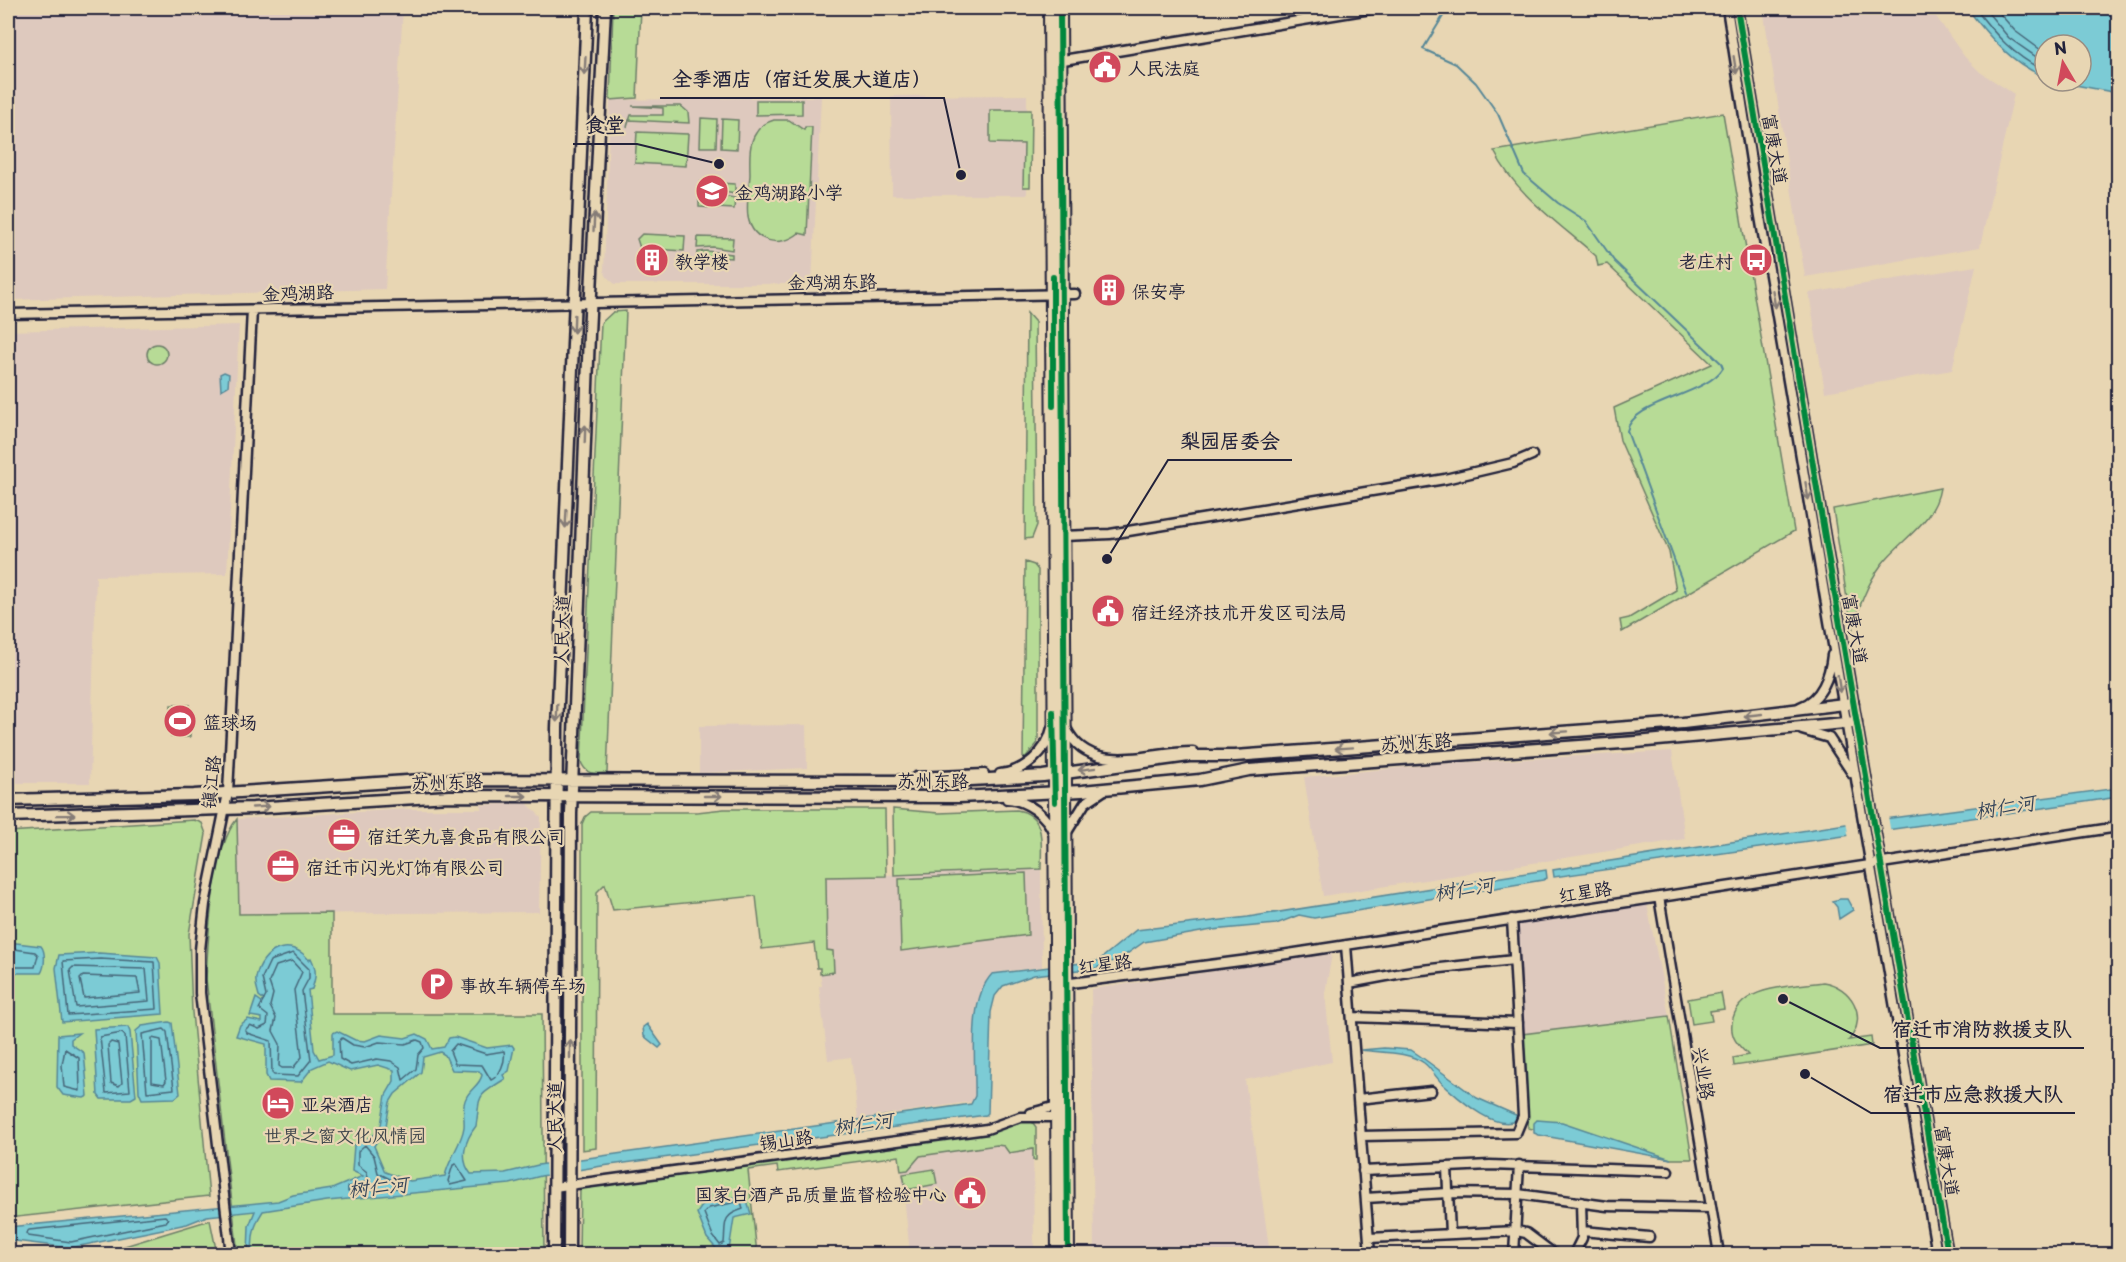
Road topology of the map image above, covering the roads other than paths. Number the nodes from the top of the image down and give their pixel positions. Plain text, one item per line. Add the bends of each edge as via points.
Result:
1 (587, 8) edge
2 (605, 8) edge
3 (1050, 8) edge
4 (1060, 8) edge
5 (1376, 8) edge
6 (1727, 8) edge
7 (1737, 8) edge
8 (1056, 61) junction
9 (592, 254) junction
10 (577, 255) junction
11 (1782, 270) junction
12 (1770, 272) junction
13 (1064, 294) junction
14 (575, 302) junction
15 (590, 302) junction
16 (252, 310) junction
17 (8, 316) edge
18 (1791, 328) junction
19 (1780, 330) junction
20 (573, 355) junction
21 (588, 356) junction
22 (1532, 455) dead end
23 (1063, 536) junction
24 (1836, 642) junction
25 (1848, 704) junction
26 (1782, 712) junction
27 (1058, 722) junction
28 (1851, 723) junction
29 (1784, 727) junction
30 (1235, 756) junction
31 (1060, 773) junction
32 (1011, 778) junction
33 (556, 779) junction
34 (572, 781) junction
35 (886, 782) junction
36 (1857, 784) junction
37 (1111, 788) junction
38 (1060, 792) junction
39 (228, 793) junction
40 (1012, 794) junction
41 (8, 795) edge
42 (556, 795) junction
43 (884, 796) junction
44 (572, 797) junction
45 (69, 798) junction
46 (8, 800) edge
47 (225, 809) junction
48 (8, 816) edge
49 (2118, 827) edge
50 (1060, 838) junction
51 (1876, 863) junction
52 (1659, 897) junction
53 (1512, 919) junction
54 (554, 933) junction
55 (570, 934) junction
56 (1346, 945) junction
57 (1514, 960) junction
58 (1349, 983) junction
59 (1061, 984) junction
60 (1352, 1017) junction
61 (1518, 1023) junction
62 (1431, 1090) dead end
63 (1358, 1099) junction
64 (1057, 1111) junction
65 (554, 1113) junction
66 (570, 1113) junction
67 (1361, 1136) junction
68 (1519, 1165) junction
69 (1447, 1167) junction
70 (1364, 1170) junction
71 (1668, 1172) dead end
72 (569, 1183) junction
73 (554, 1187) junction
74 (1448, 1193) junction
75 (1518, 1194) junction
76 (1366, 1198) junction
77 (1581, 1202) junction
78 (1711, 1208) junction
79 (1517, 1231) junction
80 (1582, 1231) junction
81 (1450, 1234) junction
82 (1649, 1237) dead end
83 (1369, 1238) junction
84 (231, 1254) edge
85 (554, 1254) edge
86 (569, 1254) edge
87 (1058, 1254) edge
88 (1068, 1254) edge
89 (1370, 1254) edge
90 (1514, 1254) edge
91 (1554, 1254) edge
92 (1574, 1254) edge
93 (1719, 1254) edge
94 (1937, 1254) edge
95 (1948, 1254) edge

1 -> 10 main road, 人民大道
9 -> 2 main road, 人民大道
3 - 8 highway
4 - 8 highway
5 - 8 street
6 -> 12 street, 富康大道
7 - 11 street, 富康大道
8 - 13 highway
9 - 10 main road via 585,261
9 - 15 main road, 人民大道
10 - 14 main road, 人民大道
11 - 12 street
11 - 18 street, 富康大道
12 -> 19 street, 富康大道
13 - 15 street, 金鸡湖东路
13 - 23 highway
13 - 27 highway
14 - 15 street, 金鸡湖路
14 - 16 street, 金鸡湖路
14 -> 20 main road, 人民大道
15 - 21 main road, 人民大道
16 - 17 street, 金鸡湖路
16 - 39 street, 镇江路
18 - 19 street
18 - 24 street, 富康大道
19 -> 24 street, 富康大道
20 - 21 main road via 579,351
20 -> 33 main road, 人民大道
34 -> 21 main road, 人民大道
22 - 23 street via 1445,479 1110,534
23 - 27 highway
24 - 25 street, 富康大道
24 - 26 street via 1828,676 1819,693 1808,705
25 - 26 main road, 苏州东路
25 - 28 street, 富康大道
26 -> 30 main road, 苏州东路 via 1683,723
27 - 30 street via 1079,746 1113,760 1178,752
27 - 31 highway
27 - 35 street via 1044,746 1018,770
28 - 29 main road, 苏州东路
28 - 36 street, 富康大道
28 - 51 street, 富康大道
29 - 36 street via 1829,738
29 - 37 main road, 苏州东路 via 1636,742 1249,770 1200,780
30 -> 31 main road, 苏州东路 via 1189,756
31 - 32 main road, 苏州东路
31 - 38 highway
32 - 35 main road, 苏州东路
32 - 40 street
33 - 34 main road, 苏州东路
33 - 39 main road, 苏州东路 via 422,780
33 - 42 main road, 人民大道
34 - 35 main road, 苏州东路
34 - 44 main road, 人民大道
36 - 51 street, 富康大道
37 - 38 main road, 苏州东路
37 - 50 street via 1085,803
38 - 40 main road, 苏州东路
38 - 50 highway
39 - 45 main road, 苏州东路
39 - 47 street, 镇江路
40 - 43 main road, 苏州东路
41 - 45 street
42 - 44 main road, 苏州东路
47 -> 42 main road, 苏州东路 via 449,796
42 - 54 main road, 人民大道
44 -> 43 main road, 苏州东路
43 - 50 street via 1015,799 1043,817
44 - 55 main road, 人民大道
45 - 46 main road, 苏州东路
48 -> 47 main road, 苏州东路
47 - 84 street, 镇江路 via 205,904 200,982
49 - 51 street, 红星路
50 - 59 highway
51 - 52 street, 红星路
51 - 94 street, 富康大道
51 - 95 street, 富康大道
52 - 53 street, 红星路
52 - 78 street, 兴业路
53 - 56 street, 红星路
53 - 57 street
54 - 55 main road
54 - 65 main road, 人民大道
66 -> 55 main road, 人民大道
56 - 58 street
56 - 59 street, 红星路
57 - 58 street via 1413,971
57 - 61 street
58 - 60 street
59 - 64 highway
59 - 88 highway
60 - 61 street
60 - 63 street
61 - 67 street via 1523,1116 1516,1133
62 - 63 street
63 - 67 street
64 - 72 street, 锡山路 via 1008,1117 987,1125
64 - 87 highway
65 - 66 main road
65 - 73 main road, 人民大道
66 - 72 main road, 人民大道
67 - 70 street
68 - 69 street
68 - 71 street
68 - 75 street
69 - 70 street
69 - 74 street
70 - 76 street
72 - 73 street, 锡山路
72 - 86 main road, 人民大道
73 - 85 main road, 人民大道
74 - 75 street
74 - 76 street
74 - 81 street
75 - 77 street
75 - 79 street
76 - 83 street
77 - 78 street
77 - 80 street
78 - 93 street, 兴业路
79 - 81 street
79 - 90 street
79 - 91 street via 1526,1233
80 - 82 street
80 - 92 street
81 - 83 street
83 - 89 street

